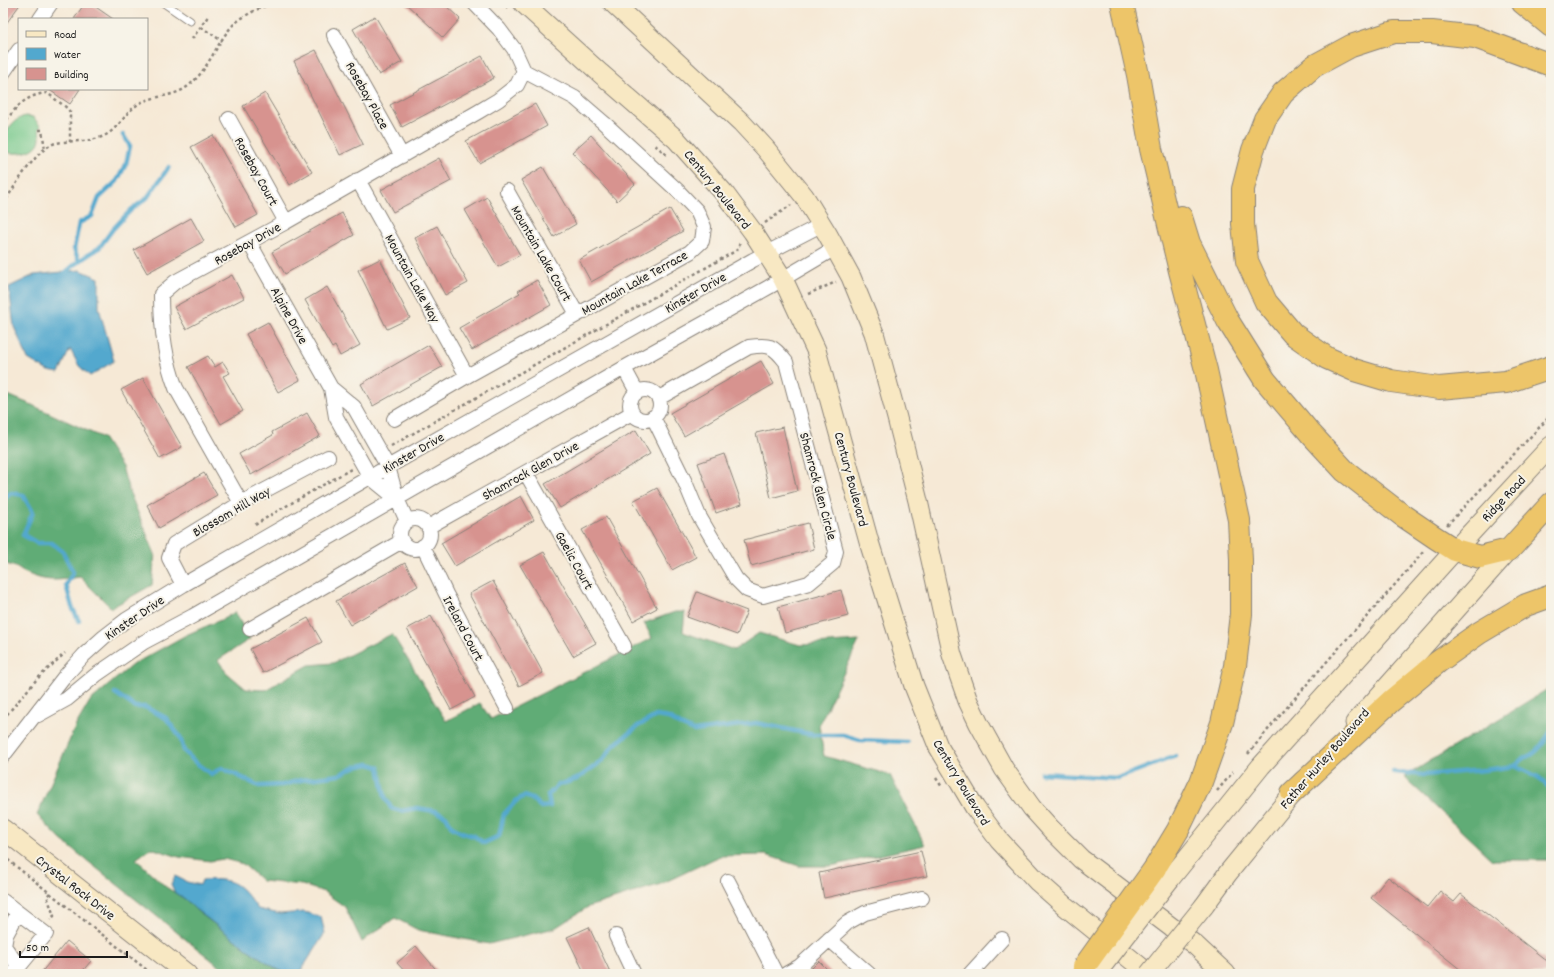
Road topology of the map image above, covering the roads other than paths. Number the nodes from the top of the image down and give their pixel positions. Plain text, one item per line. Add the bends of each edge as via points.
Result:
1 (51, 3) edge
2 (164, 3) edge
3 (474, 3) edge
4 (614, 3) edge
5 (1122, 3) edge
6 (1523, 3) edge
7 (518, 8) edge
8 (41, 18) edge
9 (190, 21) dead end
10 (1551, 26) edge
11 (334, 35) dead end
12 (18, 51) edge
13 (1551, 65) edge
14 (524, 71) junction
15 (3, 73) edge
16 (1138, 74) junction
17 (229, 119) dead end
18 (402, 156) junction
19 (358, 180) junction
20 (507, 192) dead end
21 (286, 222) junction
22 (821, 225) junction
23 (249, 242) junction
24 (835, 248) junction
25 (766, 253) junction
26 (782, 279) junction
27 (577, 314) junction
28 (1551, 367) edge
29 (624, 368) junction
30 (468, 376) junction
31 (331, 388) junction
32 (637, 392) junction
33 (659, 398) junction
34 (632, 413) junction
35 (653, 417) junction
36 (394, 418) dead end
37 (1551, 446) edge
38 (328, 457) dead end
39 (388, 467) junction
40 (526, 473) junction
41 (370, 477) junction
42 (397, 499) junction
43 (241, 503) junction
44 (1551, 504) edge
45 (407, 521) junction
46 (428, 526) junction
47 (402, 541) junction
48 (423, 546) junction
49 (1455, 550) junction
50 (1509, 550) junction
51 (183, 585) junction
52 (1551, 596) edge
53 (250, 629) dead end
54 (624, 646) dead end
55 (508, 708) dead end
56 (34, 717) junction
57 (3, 756) edge
58 (1292, 793) junction
59 (3, 829) edge
60 (1162, 873) junction
61 (728, 881) dead end
62 (922, 898) dead end
63 (3, 901) edge
64 (18, 913) junction
65 (616, 936) dead end
66 (829, 939) junction
67 (1002, 939) dead end
68 (16, 971) edge
69 (1087, 972) edge
70 (187, 974) edge
71 (634, 974) edge
72 (776, 974) edge
73 (786, 974) edge
74 (869, 974) edge
75 (970, 974) edge
76 (1149, 974) edge
77 (1226, 974) edge

1 - 8 street
2 - 9 lane
3 - 14 street via 500,29 514,49
4 - 22 street via 741,122 804,196
5 - 16 highway
6 - 10 highway
7 - 25 street, Century Boulevard via 600,73 676,139 724,193 746,236
11 - 18 street, Rosebay Place
12 - 15 street
13 - 28 highway via 1475,37 1432,32 1394,32 1351,46 1314,66 1283,93 1265,120 1253,150 1243,189 1243,224 1247,261 1266,302 1293,334 1327,358 1354,370 1391,381 1439,388 1506,382
14 - 18 street, Rosebay Drive via 517,85 498,100
14 - 27 street, Mountain Lake Terrace via 575,98 604,123 678,191 696,211 704,227 702,241 690,252
16 - 49 highway via 1189,243 1228,321 1265,380 1345,471
16 - 60 highway via 1151,149 1206,370 1239,520 1241,560 1241,614 1235,666 1222,723 1201,782 1178,830
17 - 21 street, Rosebay Court
18 - 19 street, Rosebay Drive
19 - 21 street, Rosebay Drive
19 - 30 street, Mountain Lake Way
20 - 27 street, Mountain Lake Court
21 - 23 street, Rosebay Drive
22 - 24 street
22 - 25 street, Kinster Drive
23 - 31 street, Alpine Drive
23 - 43 street, Rosebay Drive via 175,282 161,294 169,371
24 - 26 street, Kinster Drive
24 - 77 street via 851,277 874,333 918,501 952,655 968,700 988,741 1018,790 1071,850 1195,945
25 - 26 street, Century Boulevard
25 - 39 street, Kinster Drive
26 - 29 street, Kinster Drive
26 - 76 street, Century Boulevard via 816,350 868,542 914,686 938,746 975,808 999,840 1038,882
27 - 30 street, Mountain Lake Terrace
29 - 32 street
29 - 42 street, Kinster Drive
30 - 36 street, Mountain Lake Terrace
31 - 39 street, Alpine Drive via 354,407
31 - 41 street, Alpine Drive via 336,417
32 - 33 street via 650,391
32 - 34 street via 630,403
33 - 35 street via 659,410
33 - 35 street, Shamrock Glen Circle via 748,347 764,345 778,351 786,362 836,551 833,563 809,583 795,588 763,596 747,590 736,579 699,516
34 - 35 street via 644,420
34 - 40 street, Shamrock Glen Drive
37 - 49 street, Ridge Road
38 - 43 street, Blossom Hill Way
39 - 41 street, Kinster Drive
39 - 42 street, Alpine Drive
40 - 46 street, Shamrock Glen Drive
40 - 54 street, Gaelic Court
41 - 42 street, Alpine Drive
41 - 51 street, Kinster Drive
42 - 45 street
42 - 56 street, Kinster Drive via 144,642 96,675 67,699
43 - 51 street, Blossom Hill Way via 174,544 169,558
44 - 50 highway
45 - 46 street via 420,520
45 - 47 street via 400,532
46 - 48 street via 429,539
47 - 48 street via 407,547 414,549
47 - 53 street
48 - 55 street, Ireland Court
49 - 50 highway via 1480,557
49 - 60 street via 1262,766
50 - 58 street, Father Hurley Boulevard
51 - 56 street, Kinster Drive via 126,620 104,637 65,676
52 - 58 highway via 1526,605 1479,633 1438,662
56 - 57 street, Kinster Drive
58 - 76 street, Father Hurley Boulevard, bridge
59 - 70 street, Crystal Rock Drive
60 - 69 highway, bridge
61 - 72 street
62 - 66 street via 865,914 847,923
63 - 64 street
64 - 68 street via 6,935 4,946
64 - 68 street via 46,934
65 - 71 street
66 - 73 street via 800,966
66 - 74 street
67 - 75 street

